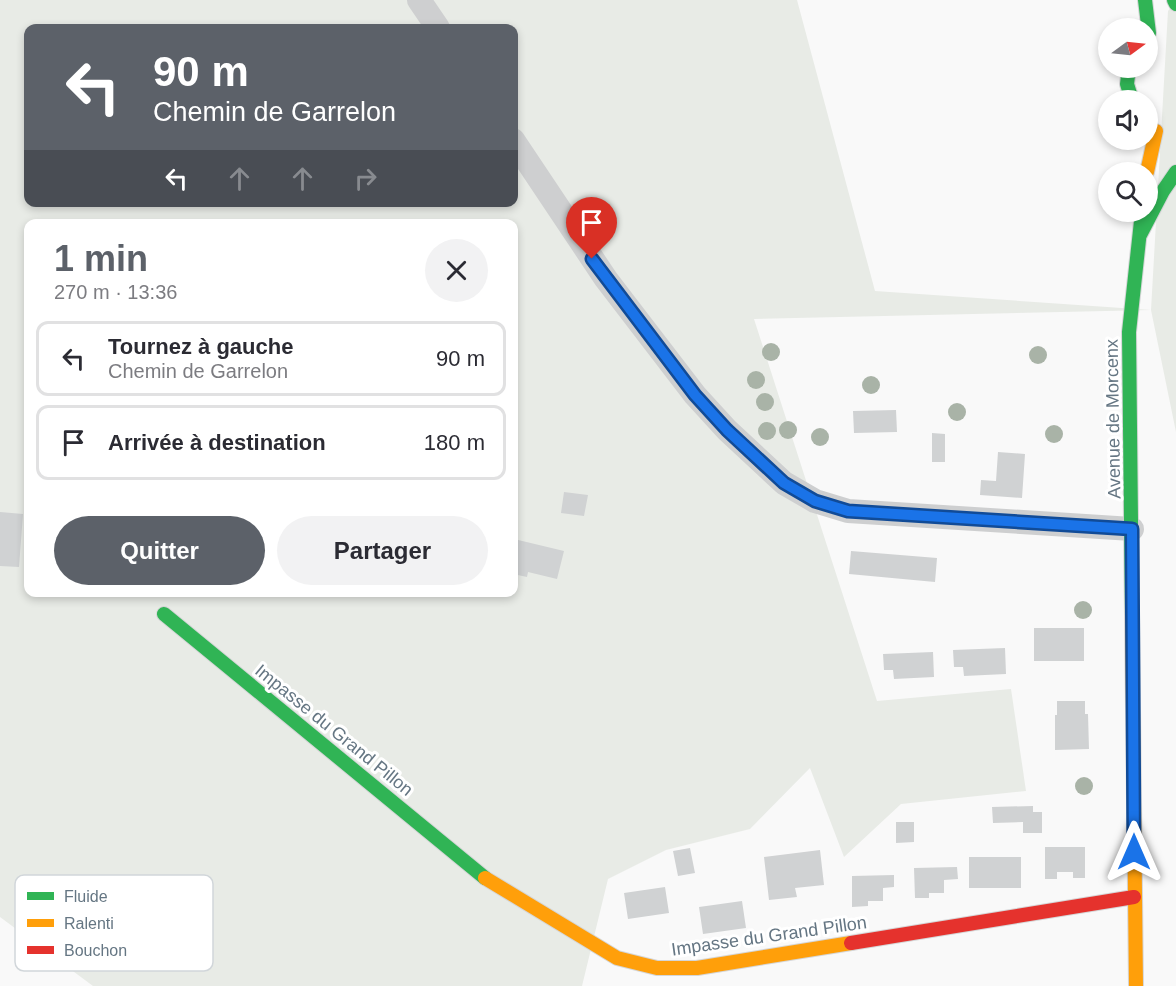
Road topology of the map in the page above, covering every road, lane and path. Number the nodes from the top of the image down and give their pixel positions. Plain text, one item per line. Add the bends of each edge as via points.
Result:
1 (419, 0) edge
2 (1144, 0) edge
3 (1174, 0) edge
4 (1176, 4) edge
5 (1146, 18) edge
6 (1165, 23) dead end
7 (435, 24) edge
8 (1158, 28) edge
9 (1158, 130) edge
10 (1170, 137) dead end
11 (518, 147) edge
12 (1176, 172) edge
13 (1141, 222) edge
14 (1140, 235) junction
15 (1132, 529) junction
16 (164, 614) dead end
17 (1134, 897) junction
18 (1136, 986) edge

1 - 7 street
2 - 5 street
3 - 4 street
6 - 8 street
9 - 10 street
11 - 15 street via 606,279 695,395 784,483 815,501 848,511
12 - 14 street
13 - 14 street, Avenue de Morcenx
14 - 15 street, Avenue de Morcenx via 1130,332
15 - 17 street, Avenue de Morcenx
16 - 17 street, Impasse du Grand Pillon via 493,884 617,958 657,968 697,968
17 - 18 street, Avenue de Morcenx

